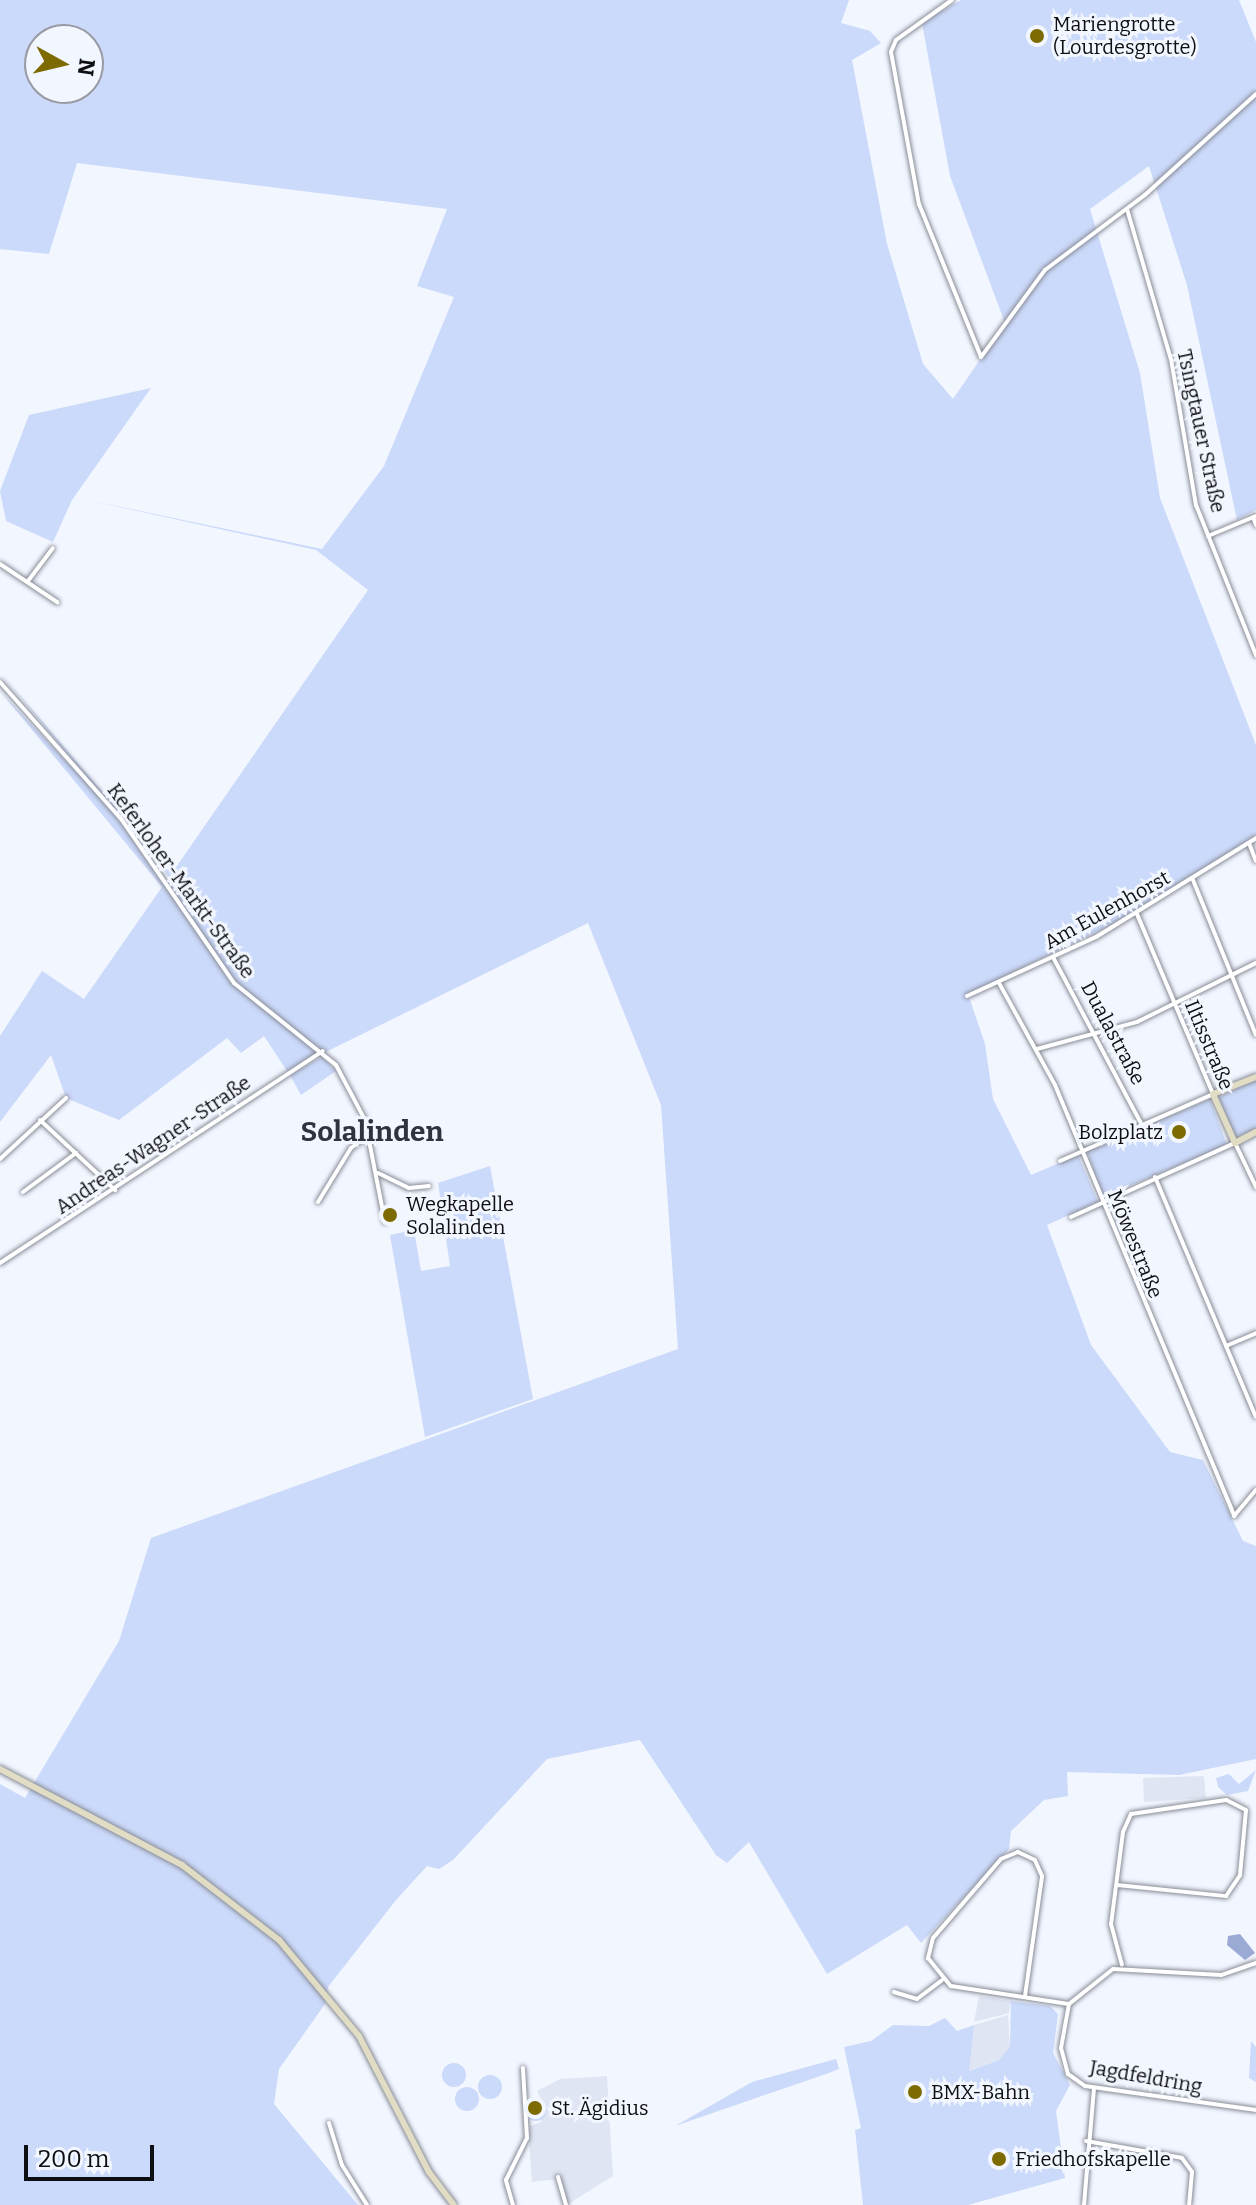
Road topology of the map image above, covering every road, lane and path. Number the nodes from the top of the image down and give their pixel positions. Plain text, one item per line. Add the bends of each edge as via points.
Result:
1 (952, 0) edge
2 (1256, 94) edge
3 (1127, 209) junction
4 (1254, 516) edge
5 (1256, 525) edge
6 (1208, 536) junction
7 (53, 548) dead end
8 (0, 564) edge
9 (28, 581) junction
10 (57, 602) dead end
11 (1256, 655) edge
12 (0, 682) edge
13 (1256, 838) edge
14 (1249, 843) junction
15 (1256, 861) edge
16 (1193, 880) junction
17 (1137, 914) junction
18 (1054, 959) junction
19 (1256, 963) edge
20 (1231, 976) junction
21 (999, 983) junction
22 (967, 996) dead end
23 (1174, 1006) junction
24 (1099, 1034) junction
25 (1256, 1035) edge
26 (1037, 1049) junction
27 (323, 1051) junction
28 (1256, 1077) edge
29 (1213, 1094) junction
30 (66, 1098) dead end
31 (40, 1120) junction
32 (1141, 1123) junction
33 (1256, 1132) edge
34 (369, 1135) junction
35 (1235, 1143) junction
36 (1081, 1151) junction
37 (76, 1153) junction
38 (0, 1159) edge
39 (1060, 1161) dead end
40 (378, 1173) junction
41 (1155, 1177) junction
42 (429, 1186) dead end
43 (1256, 1187) edge
44 (115, 1190) junction
45 (23, 1192) dead end
46 (318, 1202) dead end
47 (1101, 1202) junction
48 (1071, 1217) dead end
49 (385, 1222) dead end
50 (0, 1263) edge
51 (1256, 1333) edge
52 (1226, 1346) junction
53 (1256, 1417) edge
54 (1256, 1490) edge
55 (0, 1769) edge
56 (1117, 1885) junction
57 (1256, 1963) edge
58 (1122, 1965) junction
59 (942, 1980) junction
60 (894, 1992) dead end
61 (1025, 1996) junction
62 (1069, 2004) junction
63 (523, 2068) dead end
64 (1094, 2088) junction
65 (1256, 2110) edge
66 (329, 2123) dead end
67 (1086, 2141) junction
68 (558, 2177) dead end
69 (367, 2205) edge
70 (454, 2205) edge
71 (513, 2205) edge
72 (566, 2205) edge
73 (1084, 2205) edge
74 (1189, 2205) edge

1 - 3 street via 891,50 919,204 981,357 1030,285
2 - 3 street
3 - 6 street, Tsingtauer Straße via 1171,359
4 - 5 street
4 - 6 street
6 - 11 street, Tsingtauer Straße
7 - 9 street
8 - 9 street
9 - 10 street
12 - 27 street, Keferloher-Markt-Straße via 122,820 239,988
13 - 14 street, Am Eulenhorst
14 - 15 street
14 - 16 street, Am Eulenhorst
16 - 17 street, Am Eulenhorst
16 - 20 street
17 - 18 street, Am Eulenhorst
17 - 23 street, Iltisstraße
18 - 21 street, Am Eulenhorst
18 - 24 street, Dualastraße
19 - 20 street
20 - 23 street
20 - 25 street
21 - 22 street, Am Eulenhorst
21 - 26 street, Möwestraße
23 - 24 street
23 - 29 street, Iltisstraße
24 - 26 street
24 - 32 street, Dualastraße
26 - 36 street, Möwestraße
27 - 34 street, Keferloher-Markt-Straße via 355,1095
27 - 44 street, Andreas-Wagner-Straße
28 - 29 main road
29 - 32 street
29 - 35 main road, Iltisstraße
30 - 31 street
31 - 37 street
31 - 38 street
32 - 36 street
33 - 35 main road
34 - 40 street, Keferloher-Markt-Straße
34 - 46 street via 351,1148
35 - 41 street
35 - 43 street, Iltisstraße
36 - 39 street
36 - 47 street, Möwestraße
37 - 44 street
37 - 45 street
40 - 42 street via 409,1188
40 - 49 street, Keferloher-Markt-Straße
41 - 47 street
41 - 52 street
44 - 50 street, Andreas-Wagner-Straße
47 - 48 street
47 - 54 street, Möwestraße via 1238,1518
51 - 52 street
52 - 53 street
55 - 70 main road via 182,1865 279,1940 359,2036 424,2164
56 - 56 street via 1125,1825 1135,1810 1227,1800 1246,1810 1240,1875 1226,1896
56 - 58 street via 1111,1934
57 - 58 street via 1221,1975
58 - 62 street
59 - 60 street via 917,1999
59 - 61 street
59 - 61 street via 928,1958 933,1938 1001,1859 1025,1853 1042,1876
61 - 62 street
62 - 64 street, Jagdfeldring via 1062,2063 1073,2079
63 - 71 street via 527,2138 506,2180
64 - 65 street, Jagdfeldring
64 - 67 street
66 - 69 street via 342,2165
67 - 73 street
67 - 74 street via 1182,2158 1192,2172
68 - 72 street

